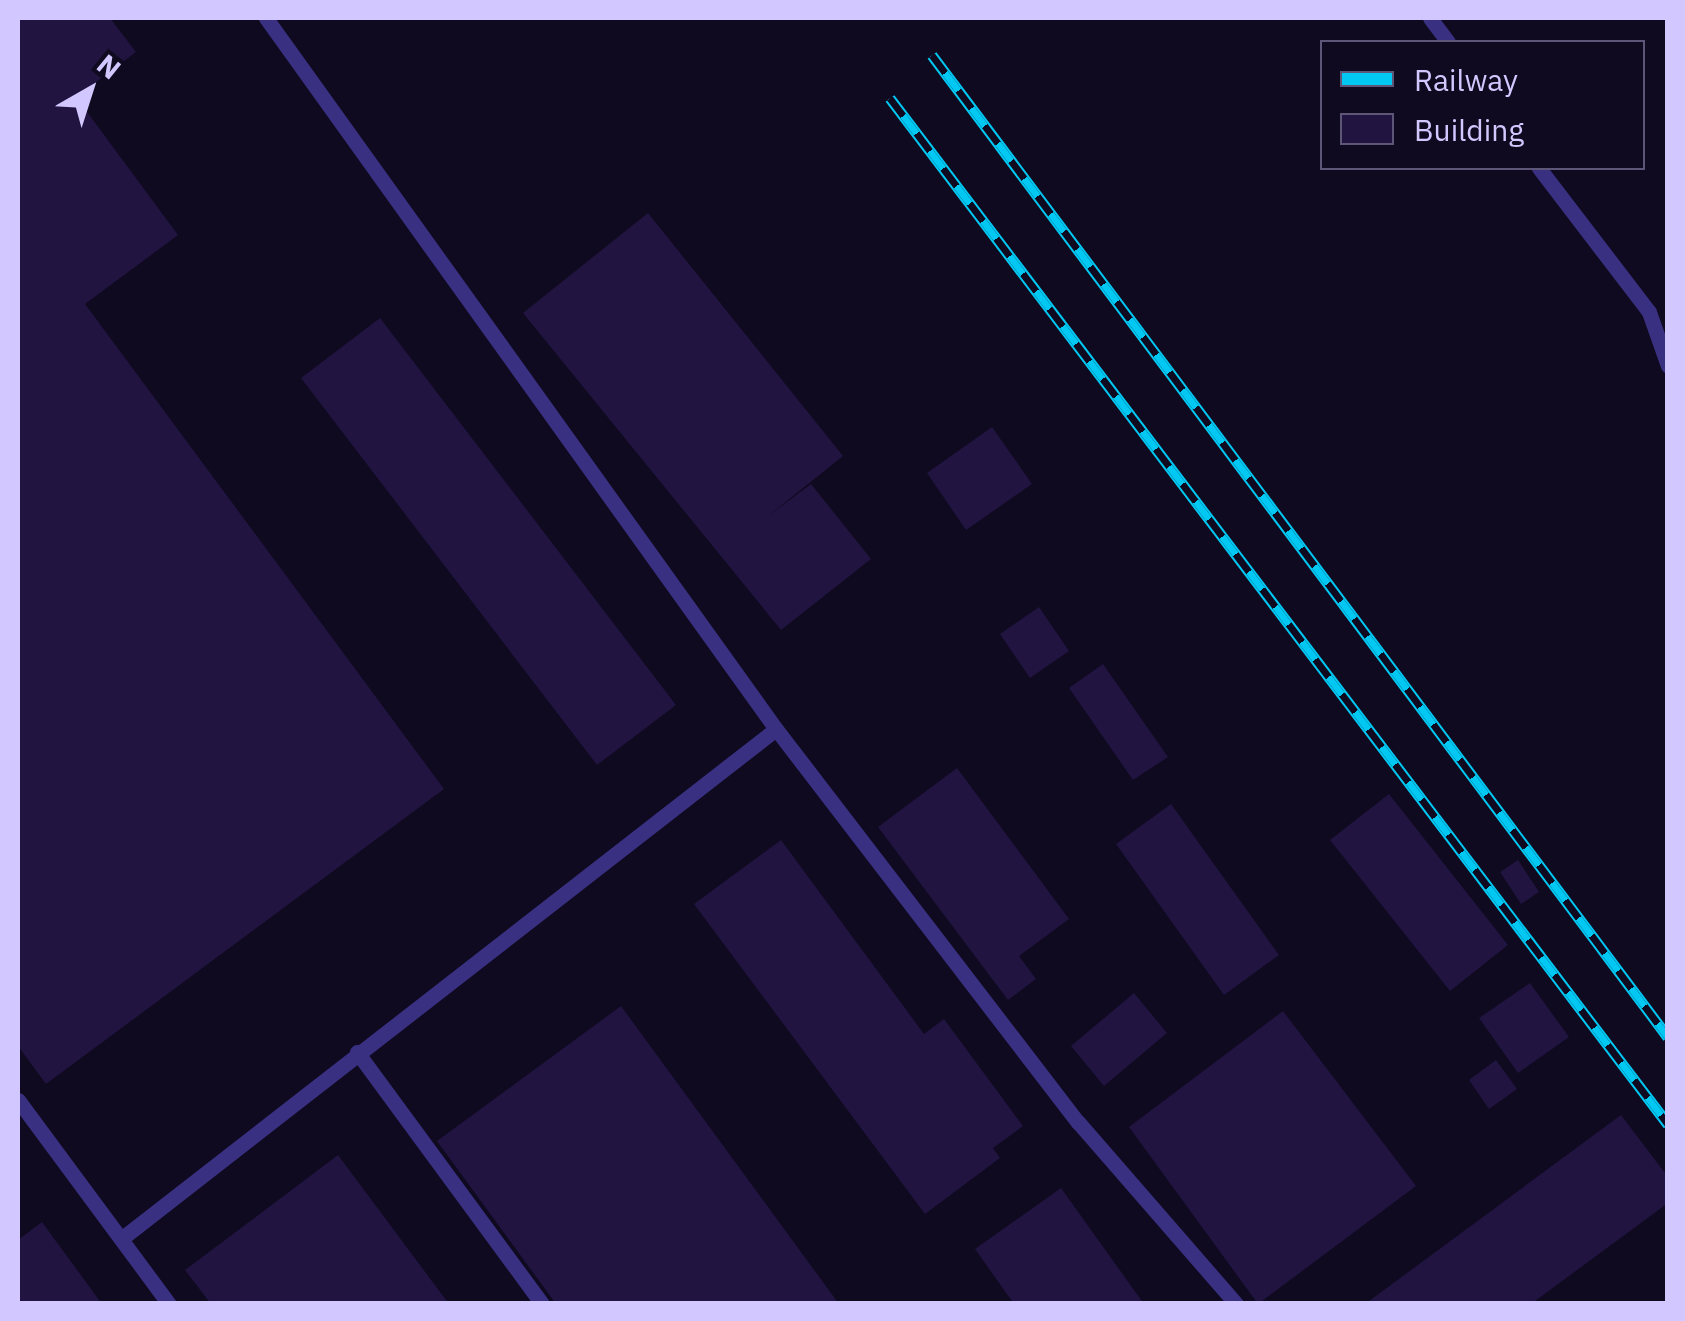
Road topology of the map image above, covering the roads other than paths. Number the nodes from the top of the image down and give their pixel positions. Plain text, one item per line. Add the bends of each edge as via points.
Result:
1 (266, 18) edge
2 (1430, 18) edge
3 (1446, 40) edge
4 (1541, 170) edge
5 (1668, 366) edge
6 (776, 729) junction
7 (356, 1052) junction
8 (18, 1100) edge
9 (121, 1239) junction
10 (169, 1304) edge
11 (542, 1304) edge
12 (1236, 1304) edge

1 - 6 lane
2 - 3 lane
4 - 5 lane via 1650,312
6 - 7 lane
6 - 12 lane via 1078,1122
7 - 9 lane
7 - 11 lane
8 - 9 lane
9 - 10 lane

